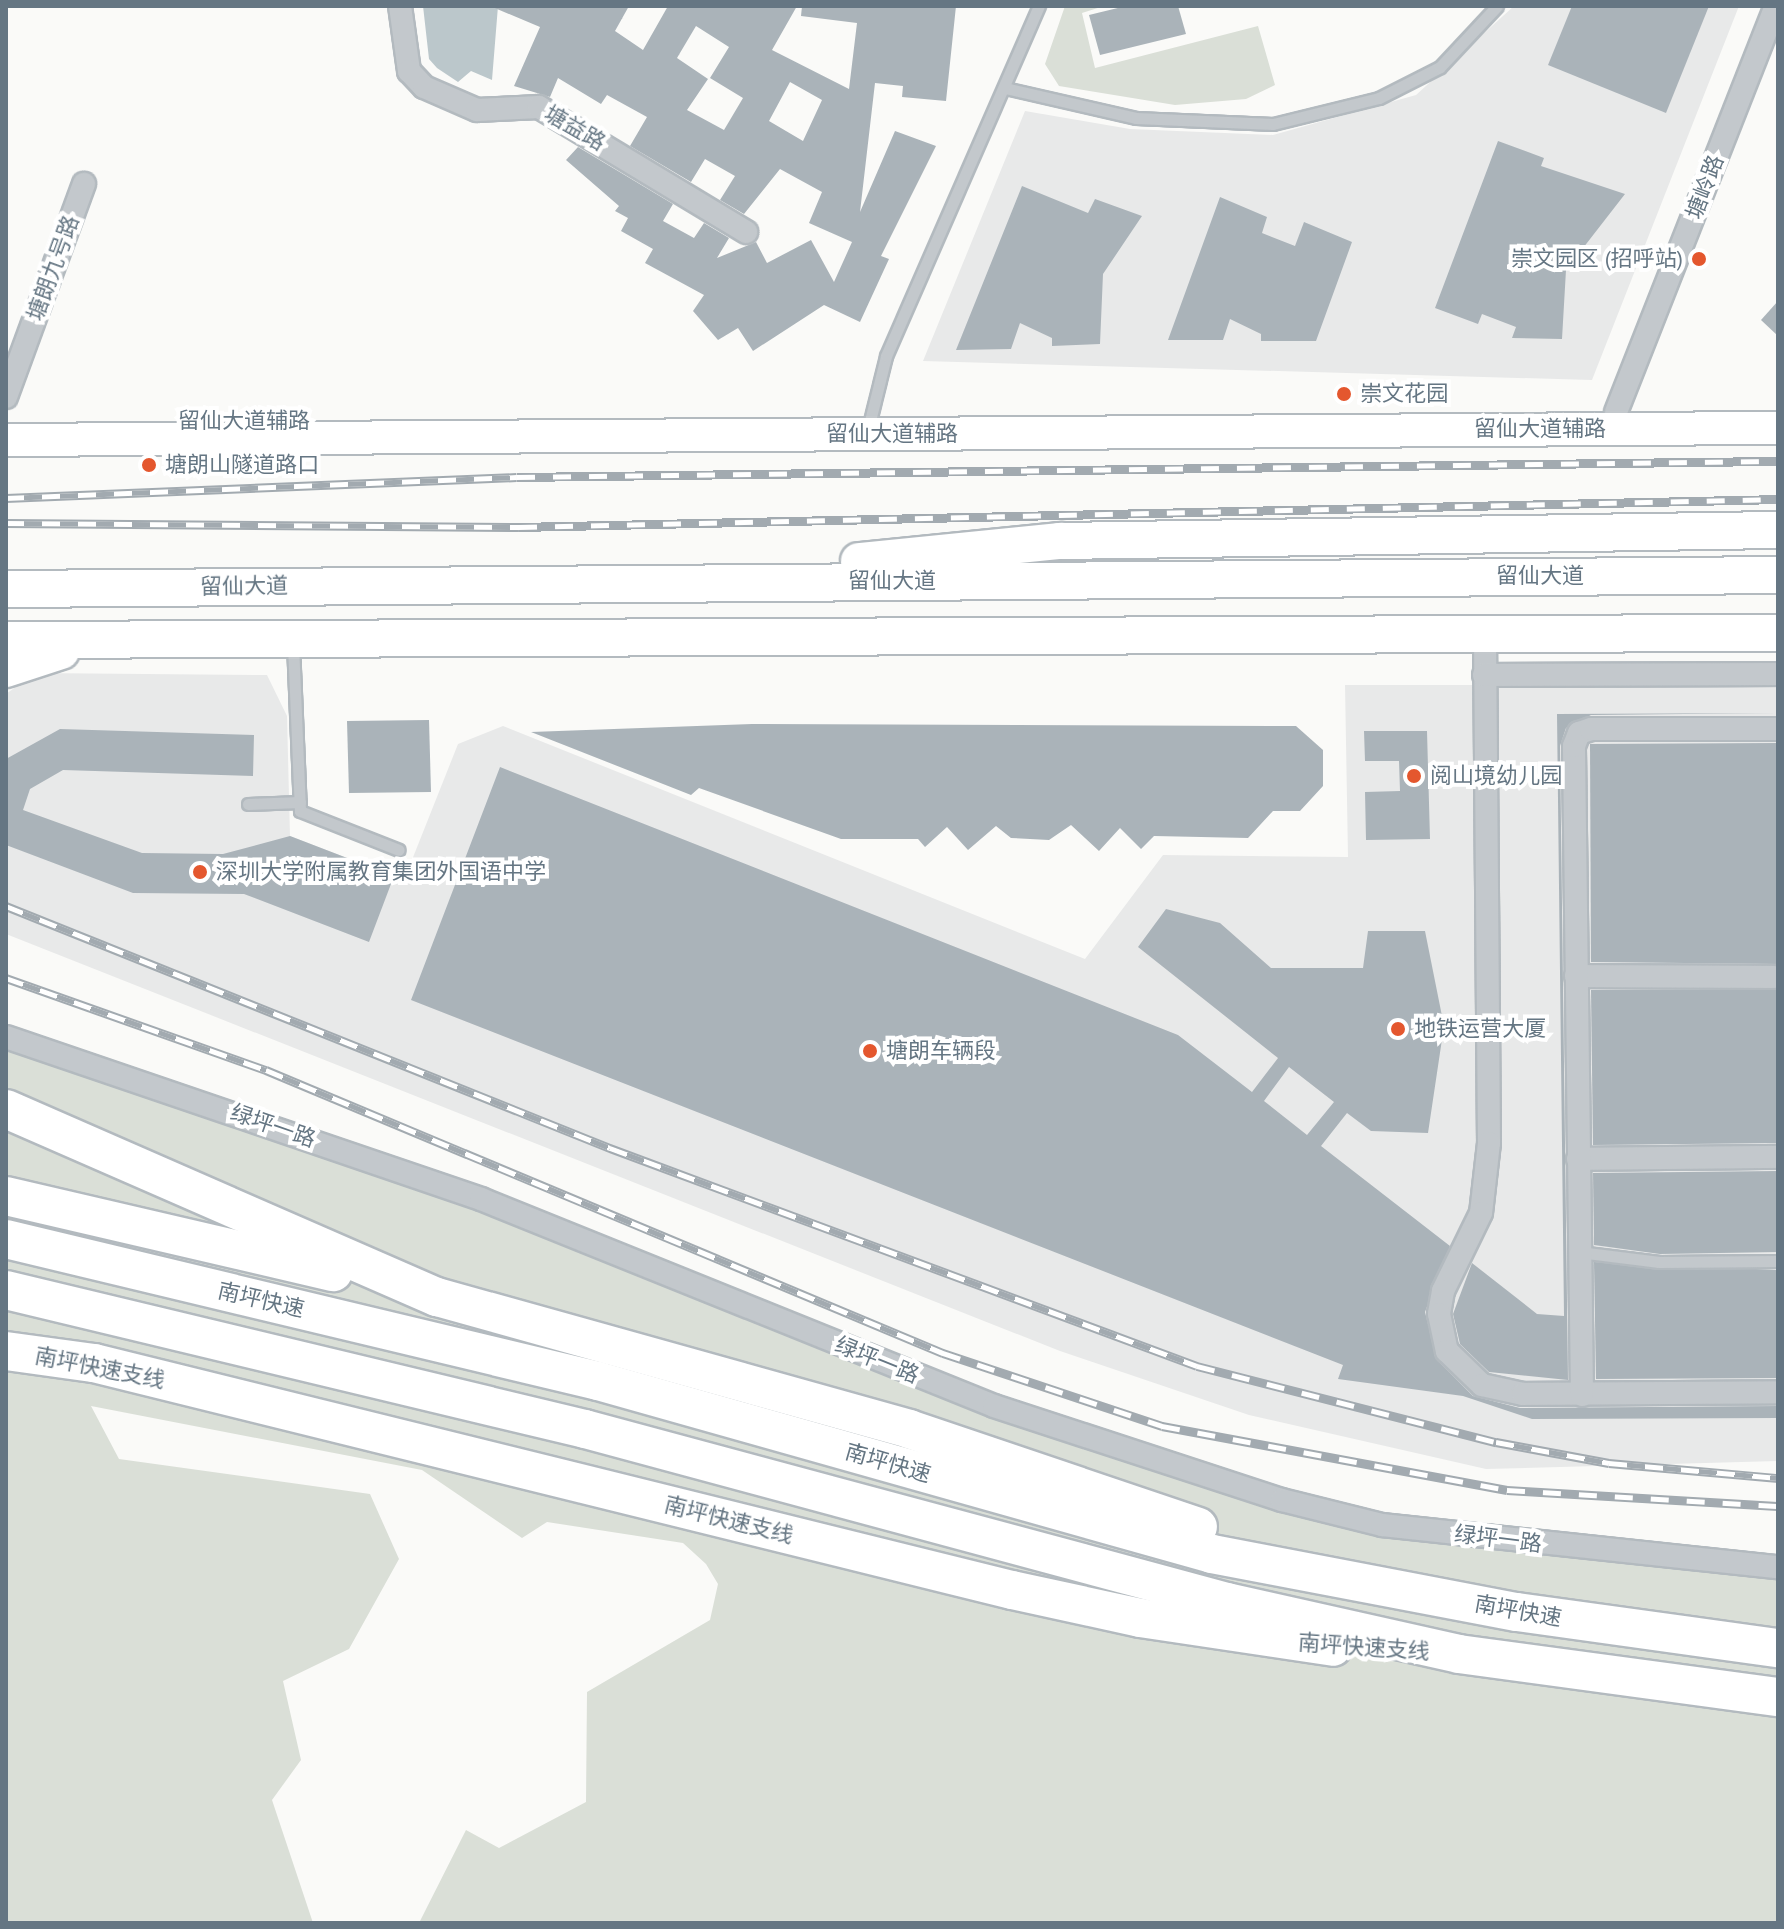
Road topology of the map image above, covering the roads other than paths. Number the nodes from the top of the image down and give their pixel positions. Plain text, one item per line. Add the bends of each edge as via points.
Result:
1 (400, 6) edge
2 (1039, 6) edge
3 (1497, 6) edge
4 (1776, 6) edge
5 (1005, 88) junction
6 (84, 184) dead end
7 (746, 232) dead end
8 (6, 397) edge
9 (1778, 411) edge
10 (1616, 412) junction
11 (6, 422) edge
12 (868, 425) junction
13 (1778, 428) edge
14 (6, 440) edge
15 (1778, 530) edge
16 (6, 561) edge
17 (1778, 575) edge
18 (655, 582) junction
19 (6, 589) edge
20 (64, 589) junction
21 (1778, 633) edge
22 (1485, 635) junction
23 (293, 639) junction
24 (6, 640) edge
25 (131, 640) junction
26 (6, 669) edge
27 (1778, 674) edge
28 (1484, 675) junction
29 (1778, 729) edge
30 (300, 802) junction
31 (248, 804) dead end
32 (399, 850) dead end
33 (1576, 976) junction
34 (1774, 977) dead end
35 (6, 1037) edge
36 (6, 1109) edge
37 (1778, 1157) edge
38 (1578, 1159) junction
39 (6, 1196) edge
40 (6, 1239) edge
41 (1579, 1252) junction
42 (1778, 1261) edge
43 (6, 1290) edge
44 (437, 1297) junction
45 (6, 1351) edge
46 (1778, 1392) edge
47 (1582, 1395) junction
48 (1778, 1567) edge
49 (1403, 1592) junction
50 (1778, 1648) edge
51 (1459, 1654) junction
52 (1778, 1697) edge

1 - 7 street, 塘益路 via 409,71 424,87 477,110 539,107
2 - 5 lane
3 - 5 lane via 1440,67 1379,98 1273,124 1136,118
4 - 10 street, 塘岭路
5 - 12 lane via 886,356
6 - 8 street, 塘朗九号路
9 - 10 main road, 留仙大道辅路
10 - 12 main road, 留仙大道辅路
11 - 12 main road, 留仙大道辅路
12 - 13 main road, 留仙大道辅路
12 - 14 main road, 留仙大道辅路
15 - 18 main road via 995,545
16 - 20 main road
17 - 18 main road, 留仙大道
18 - 20 main road, 留仙大道
19 - 20 main road, 留仙大道
21 - 22 main road
22 - 23 main road
22 - 28 street
23 - 25 main road
23 - 30 lane
24 - 25 main road
25 - 26 main road
27 - 28 street
28 - 47 street via 1489,1106 1485,1192 1439,1314 1456,1364 1504,1392
29 - 33 street via 1579,733
30 - 31 lane
30 - 32 lane via 300,811
33 - 34 street
33 - 38 street
35 - 48 street, 绿坪一路 via 481,1199 994,1406 1282,1500 1382,1525
36 - 44 highway
37 - 38 street
38 - 41 street
39 - 44 highway
40 - 49 highway, 南坪快速 via 598,1381 1138,1536
41 - 42 lane via 1659,1262
41 - 47 street
43 - 51 highway, 南坪快速 via 815,1490 1227,1602
44 - 49 highway via 909,1429
45 - 51 highway, 南坪快速支线 via 94,1363 1140,1618 1324,1646
46 - 47 street
49 - 50 highway, 南坪快速
51 - 52 highway, 南坪快速

